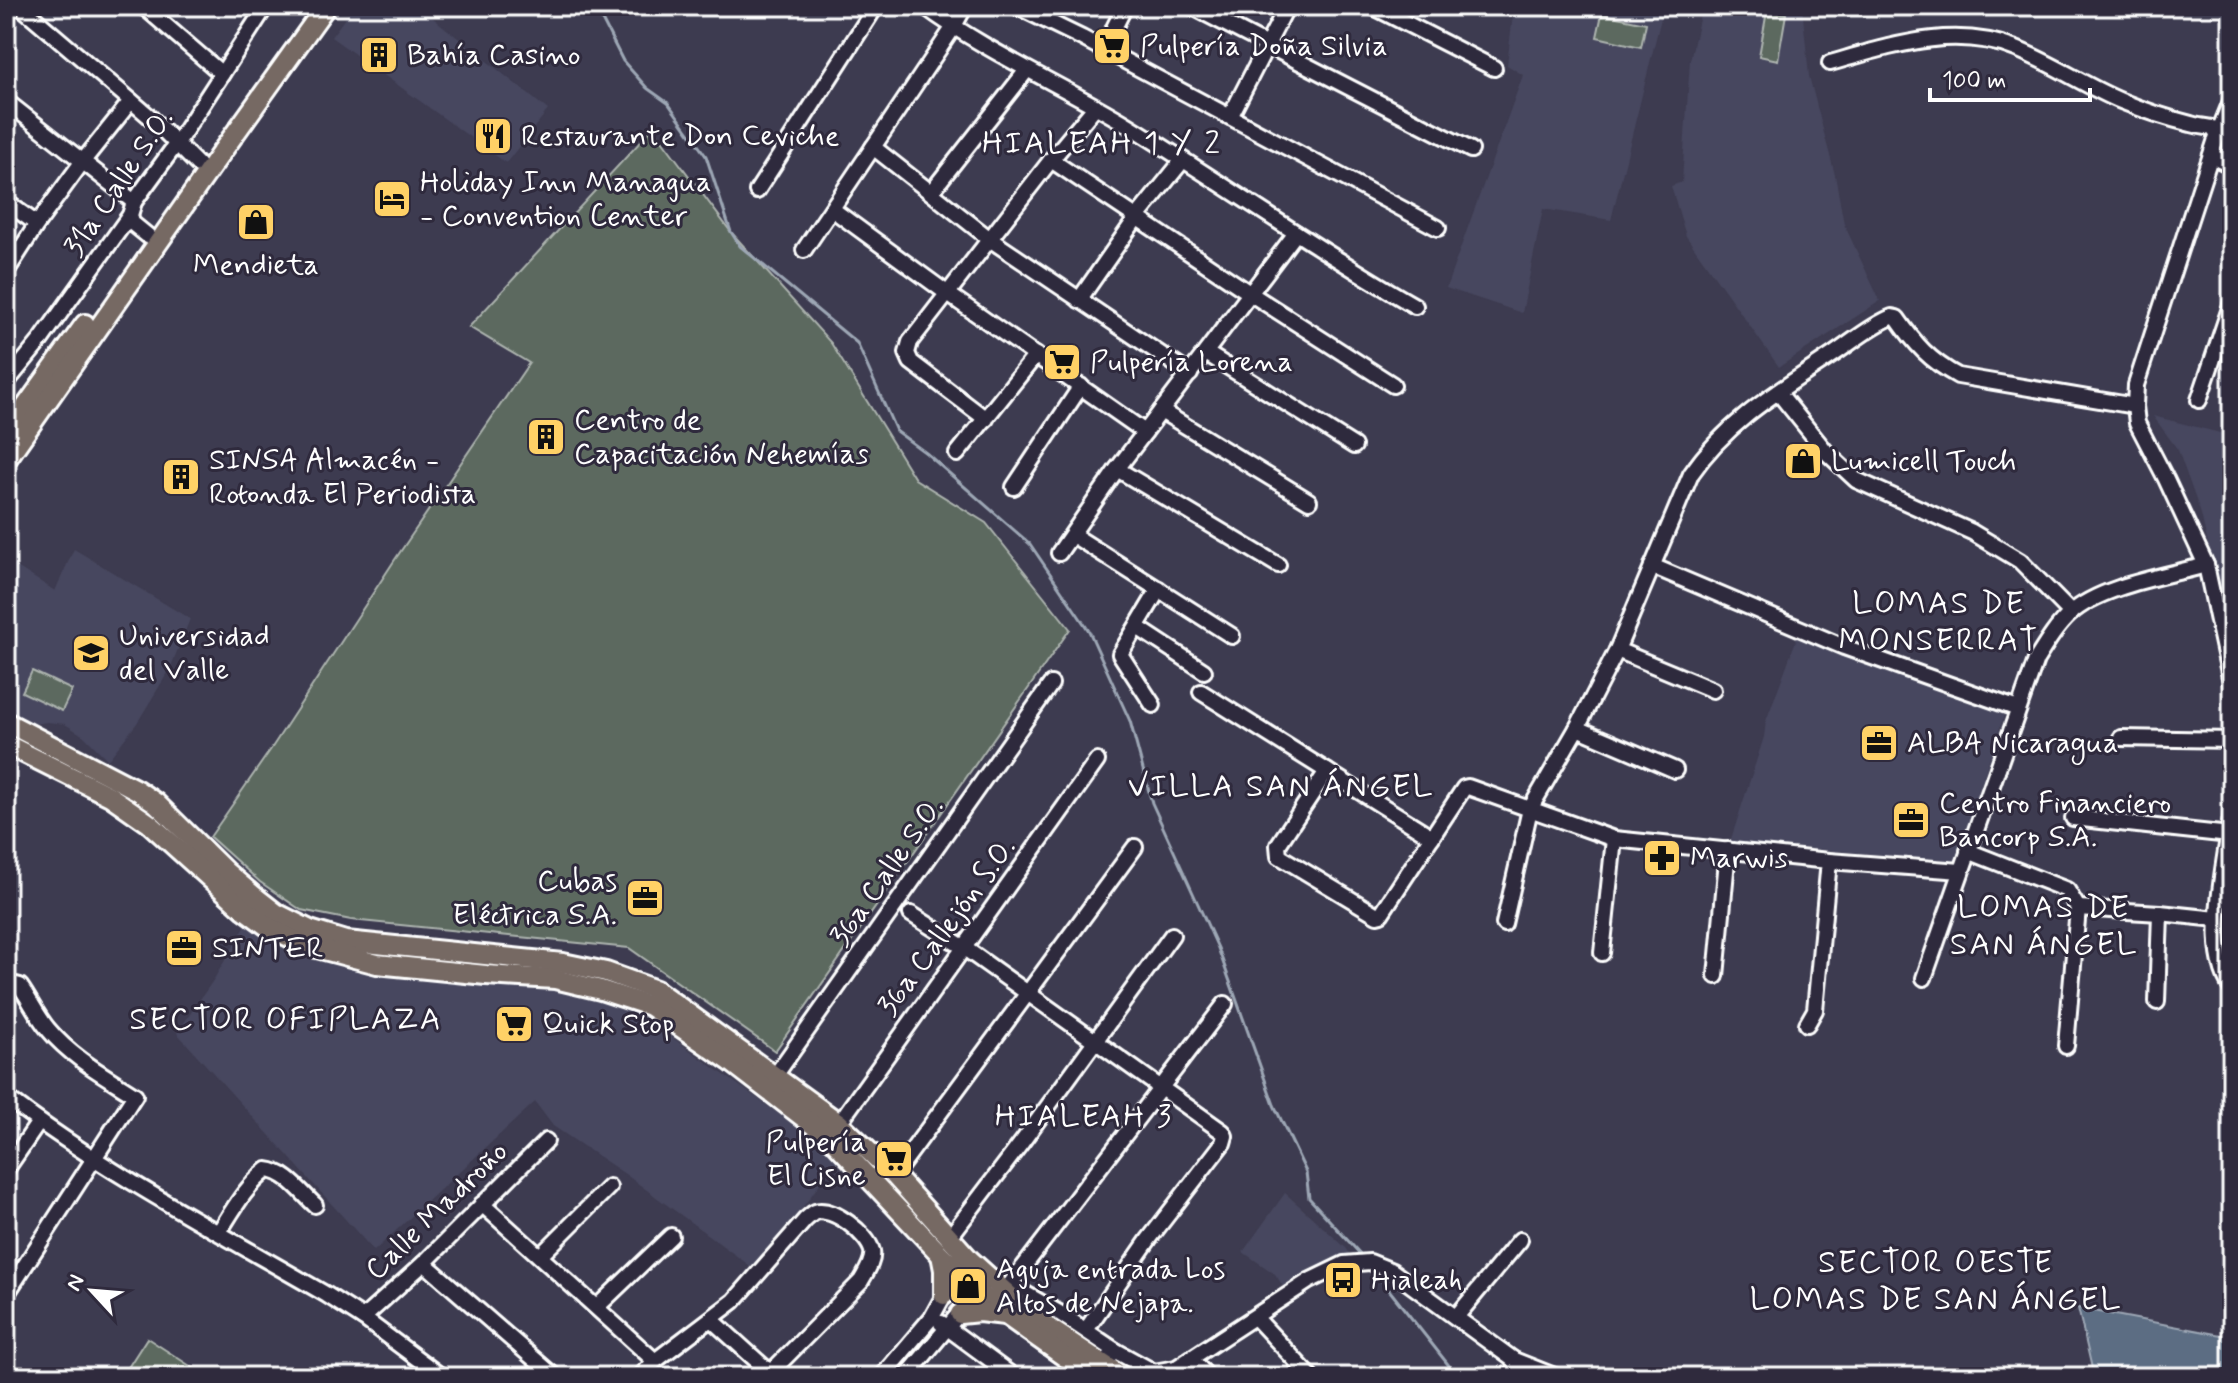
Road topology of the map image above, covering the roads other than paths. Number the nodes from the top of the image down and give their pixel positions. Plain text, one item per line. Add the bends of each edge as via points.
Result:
1 (20, 6) edge
2 (143, 6) edge
3 (313, 6) edge
4 (326, 6) edge
5 (876, 6) edge
6 (924, 6) edge
7 (965, 6) edge
8 (1016, 6) edge
9 (1125, 6) edge
10 (1191, 6) edge
11 (1287, 6) edge
12 (1372, 6) edge
13 (263, 8) edge
14 (953, 28) junction
15 (1267, 45) junction
16 (1103, 50) junction
17 (1830, 63) dead end
18 (1494, 68) dead end
19 (1027, 70) junction
20 (222, 74) junction
21 (2232, 99) edge
22 (6, 101) edge
23 (131, 101) junction
24 (1095, 107) junction
25 (1230, 117) junction
26 (2220, 132) edge
27 (177, 143) junction
28 (2232, 144) edge
29 (873, 147) junction
30 (1471, 150) dead end
31 (2211, 156) junction
32 (1051, 160) junction
33 (1183, 160) junction
34 (83, 161) junction
35 (198, 165) junction
36 (2232, 166) edge
37 (757, 191) dead end
38 (932, 191) junction
39 (6, 202) edge
40 (132, 208) junction
41 (832, 209) junction
42 (1137, 217) junction
43 (37, 224) junction
44 (1438, 228) dead end
45 (1296, 233) junction
46 (148, 236) junction
47 (991, 240) junction
48 (804, 250) dead end
49 (6, 272) edge
50 (948, 294) junction
51 (1251, 294) junction
52 (1079, 300) junction
53 (2232, 302) edge
54 (1415, 306) dead end
55 (1206, 353) junction
56 (1036, 355) junction
57 (1190, 374) junction
58 (6, 383) edge
59 (1393, 385) dead end
60 (1081, 386) junction
61 (1778, 392) junction
62 (2199, 400) dead end
63 (2135, 406) junction
64 (1161, 411) junction
65 (986, 419) junction
66 (1145, 432) junction
67 (6, 434) edge
68 (1354, 446) dead end
69 (957, 454) dead end
70 (6, 460) edge
71 (1117, 469) junction
72 (1014, 487) dead end
73 (1309, 501) dead end
74 (1073, 535) junction
75 (1059, 553) dead end
76 (1278, 565) dead end
77 (2206, 565) junction
78 (1652, 566) junction
79 (1159, 589) junction
80 (2071, 613) junction
81 (1137, 627) junction
82 (1232, 636) dead end
83 (1617, 650) junction
84 (1204, 671) dead end
85 (1051, 684) dead end
86 (2232, 687) edge
87 (1713, 690) dead end
88 (1201, 692) dead end
89 (1153, 705) dead end
90 (2018, 709) junction
91 (6, 722) edge
92 (1577, 728) junction
93 (2121, 738) dead end
94 (2232, 740) edge
95 (6, 744) edge
96 (1097, 761) dead end
97 (1675, 770) dead end
98 (1327, 771) junction
99 (1530, 809) junction
100 (2232, 810) edge
101 (2073, 818) dead end
102 (2230, 835) junction
103 (1432, 837) junction
104 (1614, 839) junction
105 (1135, 847) dead end
106 (1728, 850) junction
107 (1968, 851) junction
108 (1829, 861) junction
109 (1961, 871) junction
110 (2078, 908) junction
111 (2160, 913) junction
112 (911, 914) dead end
113 (2217, 919) junction
114 (1504, 924) dead end
115 (1172, 935) dead end
116 (392, 946) junction
117 (963, 947) junction
118 (1602, 953) dead end
119 (489, 957) junction
120 (442, 969) junction
121 (1716, 976) dead end
122 (1924, 978) dead end
123 (6, 989) edge
124 (2232, 989) edge
125 (1027, 992) junction
126 (2157, 1002) dead end
127 (1225, 1004) dead end
128 (1807, 1024) dead end
129 (1095, 1042) junction
130 (2066, 1046) dead end
131 (770, 1083) junction
132 (1160, 1087) junction
133 (6, 1097) edge
134 (39, 1122) junction
135 (839, 1123) junction
136 (546, 1141) dead end
137 (94, 1159) junction
138 (6, 1170) edge
139 (894, 1175) junction
140 (609, 1187) dead end
141 (482, 1204) junction
142 (315, 1205) dead end
143 (219, 1232) junction
144 (671, 1236) dead end
145 (1520, 1240) dead end
146 (945, 1246) junction
147 (540, 1256) junction
148 (424, 1263) junction
149 (965, 1266) junction
150 (984, 1284) junction
151 (1008, 1288) junction
152 (6, 1295) edge
153 (944, 1295) junction
154 (597, 1307) junction
155 (1007, 1316) junction
156 (932, 1317) junction
157 (1255, 1317) junction
158 (1456, 1317) junction
159 (363, 1318) junction
160 (711, 1319) junction
161 (954, 1321) junction
162 (1086, 1330) junction
163 (1191, 1359) junction
164 (1514, 1360) junction
165 (655, 1361) junction
166 (1104, 1364) edge
167 (770, 1376) edge
168 (886, 1376) edge
169 (442, 1377) edge
170 (555, 1377) edge
171 (640, 1377) edge
172 (906, 1377) edge
173 (1014, 1377) edge
174 (1123, 1377) edge
175 (1208, 1377) edge
176 (1311, 1377) edge
177 (1516, 1377) edge
178 (1557, 1377) edge

1 - 23 street
2 - 20 street
3 - 35 main road
4 - 70 main road
5 - 37 street
6 - 14 street
7 - 14 street
8 - 16 street
9 - 16 street
10 - 15 street
11 - 15 street
12 - 18 street
13 - 20 street, 31a Calle S.O.
14 - 19 street
14 - 29 street
15 - 25 street
15 - 30 street
16 - 25 street
17 - 26 street via 1914,40 1977,37 2016,49 2119,100
19 - 24 street
19 - 38 street
20 - 27 street, 31a Calle S.O.
21 - 26 street
22 - 34 street
23 - 27 street
23 - 34 street
24 - 32 street
24 - 33 street
25 - 44 street
26 - 28 street
26 - 31 street
27 - 35 street
27 - 40 street, 31a Calle S.O.
29 - 38 street
29 - 41 street
31 - 36 street
31 - 63 street via 2136,385
32 - 42 street
32 - 47 street
33 - 42 street
33 - 45 street
34 - 40 street
34 - 43 street
35 - 46 main road
38 - 47 street
39 - 43 street
40 - 46 street via 132,223
40 - 58 street, 31a Calle S.O.
41 - 48 street
41 - 50 street
42 - 51 street
42 - 52 street
43 - 49 street
45 - 51 street
45 - 54 street
46 - 67 main road
47 - 50 street
47 - 52 street
50 - 56 street
50 - 65 street via 907,353 911,362
51 - 55 street
51 - 59 street
52 - 57 street
53 - 62 street
55 - 57 street
55 - 68 street
56 - 60 street
56 - 65 street
57 - 64 street
60 - 66 street
60 - 72 street
61 - 63 street via 1892,317 1916,346 1958,376
61 - 78 street via 1706,451
61 - 80 street via 1856,480 1972,532 2020,561
63 - 77 street via 2137,423
64 - 66 street
64 - 73 street
65 - 69 street
66 - 71 street
71 - 74 street
71 - 76 street
74 - 75 street
74 - 79 street
77 - 80 street via 2096,597
77 - 86 street
78 - 83 street
78 - 90 street via 1844,647
79 - 81 street
79 - 82 street
80 - 90 street via 2036,660
81 - 84 street
81 - 89 street via 1120,654
83 - 87 street
83 - 92 street
85 - 131 street, 36a Calle S.O.
88 - 98 street
90 - 107 street
91 - 116 main road via 147,796 276,913 334,937
92 - 97 street
92 - 99 street
93 - 94 street
95 - 120 main road via 110,796 267,926 305,945 377,964
96 - 117 street, 36a Callejón S.O.
98 - 103 street
98 - 103 street via 1278,845 1283,859 1377,915
99 - 103 street via 1464,788
99 - 104 street
99 - 114 street
100 - 102 street
101 - 102 street
102 - 113 street
104 - 106 street
104 - 118 street
105 - 125 street
106 - 108 street
106 - 121 street
107 - 109 street
107 - 110 street via 2067,890
108 - 109 street
108 - 128 street via 1815,1010
109 - 122 street
110 - 111 street
110 - 130 street
111 - 113 street
111 - 126 street
112 - 117 street
113 - 124 street via 2222,967
115 - 129 street
116 - 119 main road
116 - 120 main road via 428,957
117 - 125 street
117 - 135 street, 36a Callejón S.O.
119 - 120 main road via 451,959
119 - 131 main road via 563,963 656,990
120 - 131 main road via 555,979 650,1006
123 - 137 street via 20,986 58,1040 135,1095
125 - 129 street
125 - 139 street
127 - 132 street
129 - 132 street
129 - 146 street
131 - 135 main road
131 - 146 main road
132 - 151 street
132 - 162 street via 1223,1132 1223,1143
133 - 134 street
134 - 137 street
134 - 138 street
135 - 139 main road
136 - 141 street, Calle Madroño
137 - 143 street
137 - 152 street
139 - 146 main road
140 - 147 street
141 - 147 street
141 - 148 street, Calle Madroño
142 - 143 street via 288,1179 267,1170
143 - 159 street
144 - 154 street
145 - 158 street
146 - 149 main road
146 - 153 main road
147 - 154 street
148 - 159 street, Calle Madroño
148 - 170 street
149 - 150 main road
149 - 153 street
150 - 151 main road
150 - 155 main road
150 - 161 street
151 - 162 street
151 - 166 main road via 1052,1330
153 - 156 street
154 - 165 street
155 - 161 main road via 979,1312
155 - 166 main road via 1053,1349 1093,1368
156 - 161 street
156 - 168 street
157 - 158 street via 1344,1264 1370,1262 1392,1271
157 - 163 street
157 - 176 street
158 - 164 street
159 - 169 street
160 - 165 street
160 - 167 street
160 - 167 street via 815,1212 829,1211 851,1224 873,1253 861,1281
161 - 172 street
161 - 173 street
162 - 166 street
163 - 166 street via 1154,1372
163 - 175 street
164 - 177 street
164 - 178 street
165 - 171 street
166 - 174 main road

